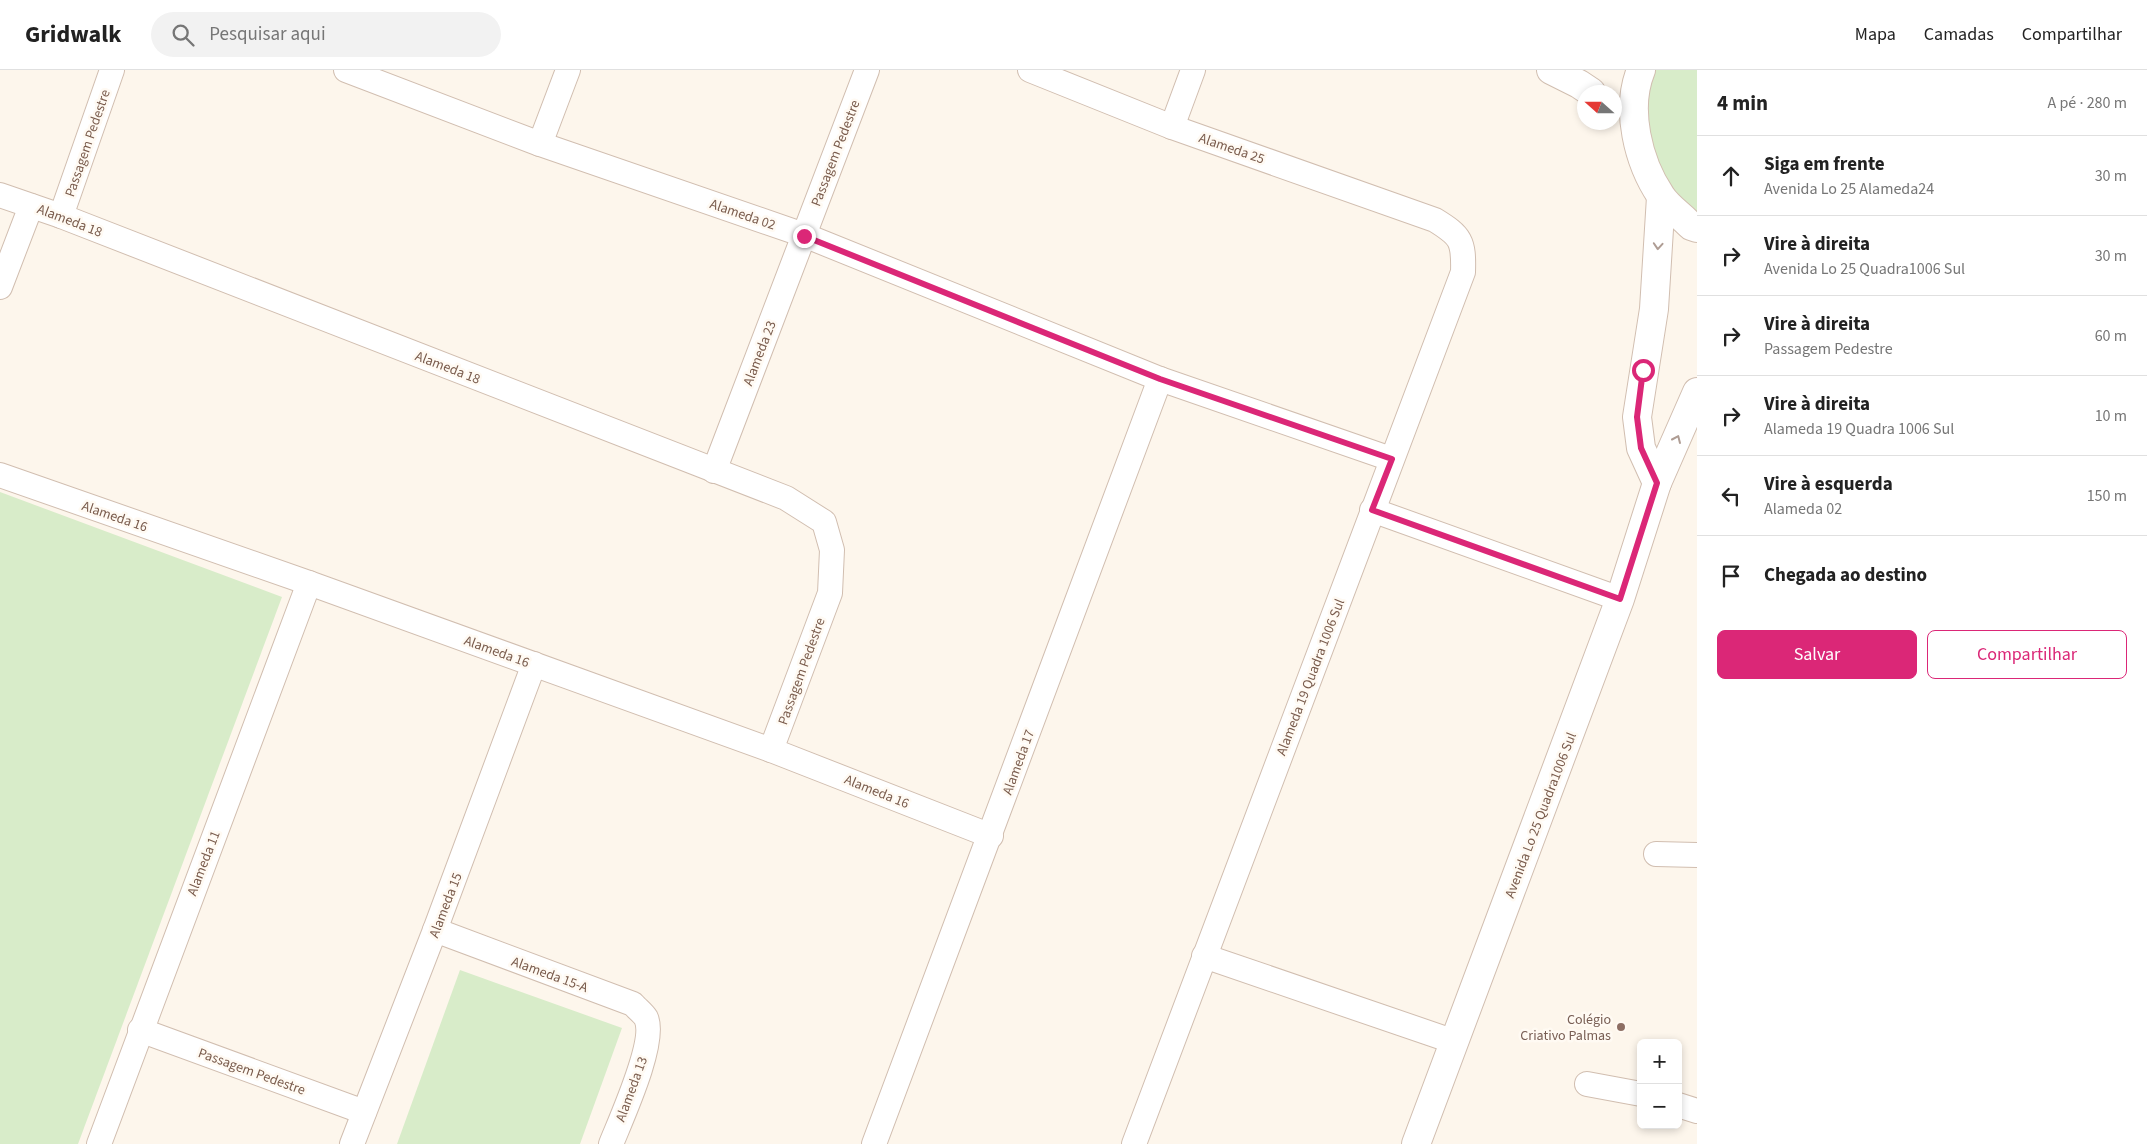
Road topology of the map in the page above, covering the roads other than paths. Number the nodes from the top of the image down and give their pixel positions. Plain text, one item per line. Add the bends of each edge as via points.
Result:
1 (112, 70) edge
2 (346, 70) edge
3 (568, 70) edge
4 (867, 70) edge
5 (1030, 70) edge
6 (1193, 70) edge
7 (1551, 70) edge
8 (1641, 70) edge
9 (1580, 85) edge
10 (1624, 119) edge
11 (1172, 127) junction
12 (540, 144) junction
13 (0, 195) edge
14 (1662, 197) junction
15 (31, 206) junction
16 (61, 216) junction
17 (1435, 220) joint
18 (1697, 228) edge
19 (804, 236) junction
20 (0, 287) edge
21 (1160, 379) junction
22 (1697, 392) edge
23 (1392, 459) junction
24 (714, 471) junction
25 (0, 475) edge
26 (1657, 483) junction
27 (1372, 510) junction
28 (309, 583) junction
29 (830, 593) joint
30 (1620, 599) junction
31 (534, 664) junction
32 (772, 750) junction
33 (991, 836) junction
34 (1656, 854) dead end
35 (1697, 854) edge
36 (435, 930) junction
37 (1204, 956) junction
38 (140, 1030) junction
39 (649, 1033) joint
40 (1455, 1042) junction
41 (1587, 1084) dead end
42 (1637, 1093) edge
43 (1682, 1106) edge
44 (1697, 1111) edge
45 (364, 1112) junction
46 (99, 1144) edge
47 (352, 1144) edge
48 (611, 1144) edge
49 (874, 1144) edge
50 (1134, 1144) edge
51 (1416, 1144) edge

1 - 16 street, Passagem Pedestre
2 - 12 street, Alameda 02
3 - 12 street
4 - 19 street, Passagem Pedestre
5 - 11 street, Alameda 25
6 - 11 street
7 - 9 street
8 - 10 street
10 - 14 street via 1643,164
11 - 17 street, Alameda 25
12 - 19 street, Alameda 02
13 - 15 street, Alameda 18
14 - 18 street
14 -> 26 street via 1654,309 1637,417 1641,448
15 - 16 street, Alameda 18
15 - 20 street
16 - 24 street, Alameda 18
17 - 23 street, Alameda 19 Quadra 1006 Sul via 1454,232 1462,242 1463,272
19 - 21 street, Alameda 02
19 - 24 street, Alameda 23
21 - 23 street, Alameda 02
21 - 33 street, Alameda 17
26 -> 22 street, Avenida Lo 25 Quadra1006 Sul
23 - 27 street, Alameda 19 Quadra 1006 Sul
24 - 29 street, Alameda 18 via 786,498 824,522 832,550
25 - 28 street, Alameda 16
26 - 30 street, Avenida Lo 25 Quadra1006 Sul
27 - 30 street
27 - 37 street, Alameda 19 Quadra 1006 Sul
28 - 31 street, Alameda 16
28 - 38 street, Alameda 11
29 - 32 street, Passagem Pedestre
30 - 40 street, Avenida Lo 25 Quadra1006 Sul
31 - 32 street, Alameda 16
31 - 36 street, Alameda 15
32 - 33 street, Alameda 16
33 - 49 street, Alameda 17
34 - 35 street
36 - 39 street, Alameda 15-A via 632,1004 646,1018
36 - 45 street, Alameda 15
37 - 40 street
37 - 50 street, Alameda 19 Quadra 1006 Sul
38 - 45 street, Passagem Pedestre
38 - 46 street, Alameda 11
39 - 48 street, Alameda 13 via 644,1057
40 - 51 street, Avenida Lo 25 Quadra1006 Sul
41 - 42 street
43 - 44 street
45 - 47 street, Alameda 15

